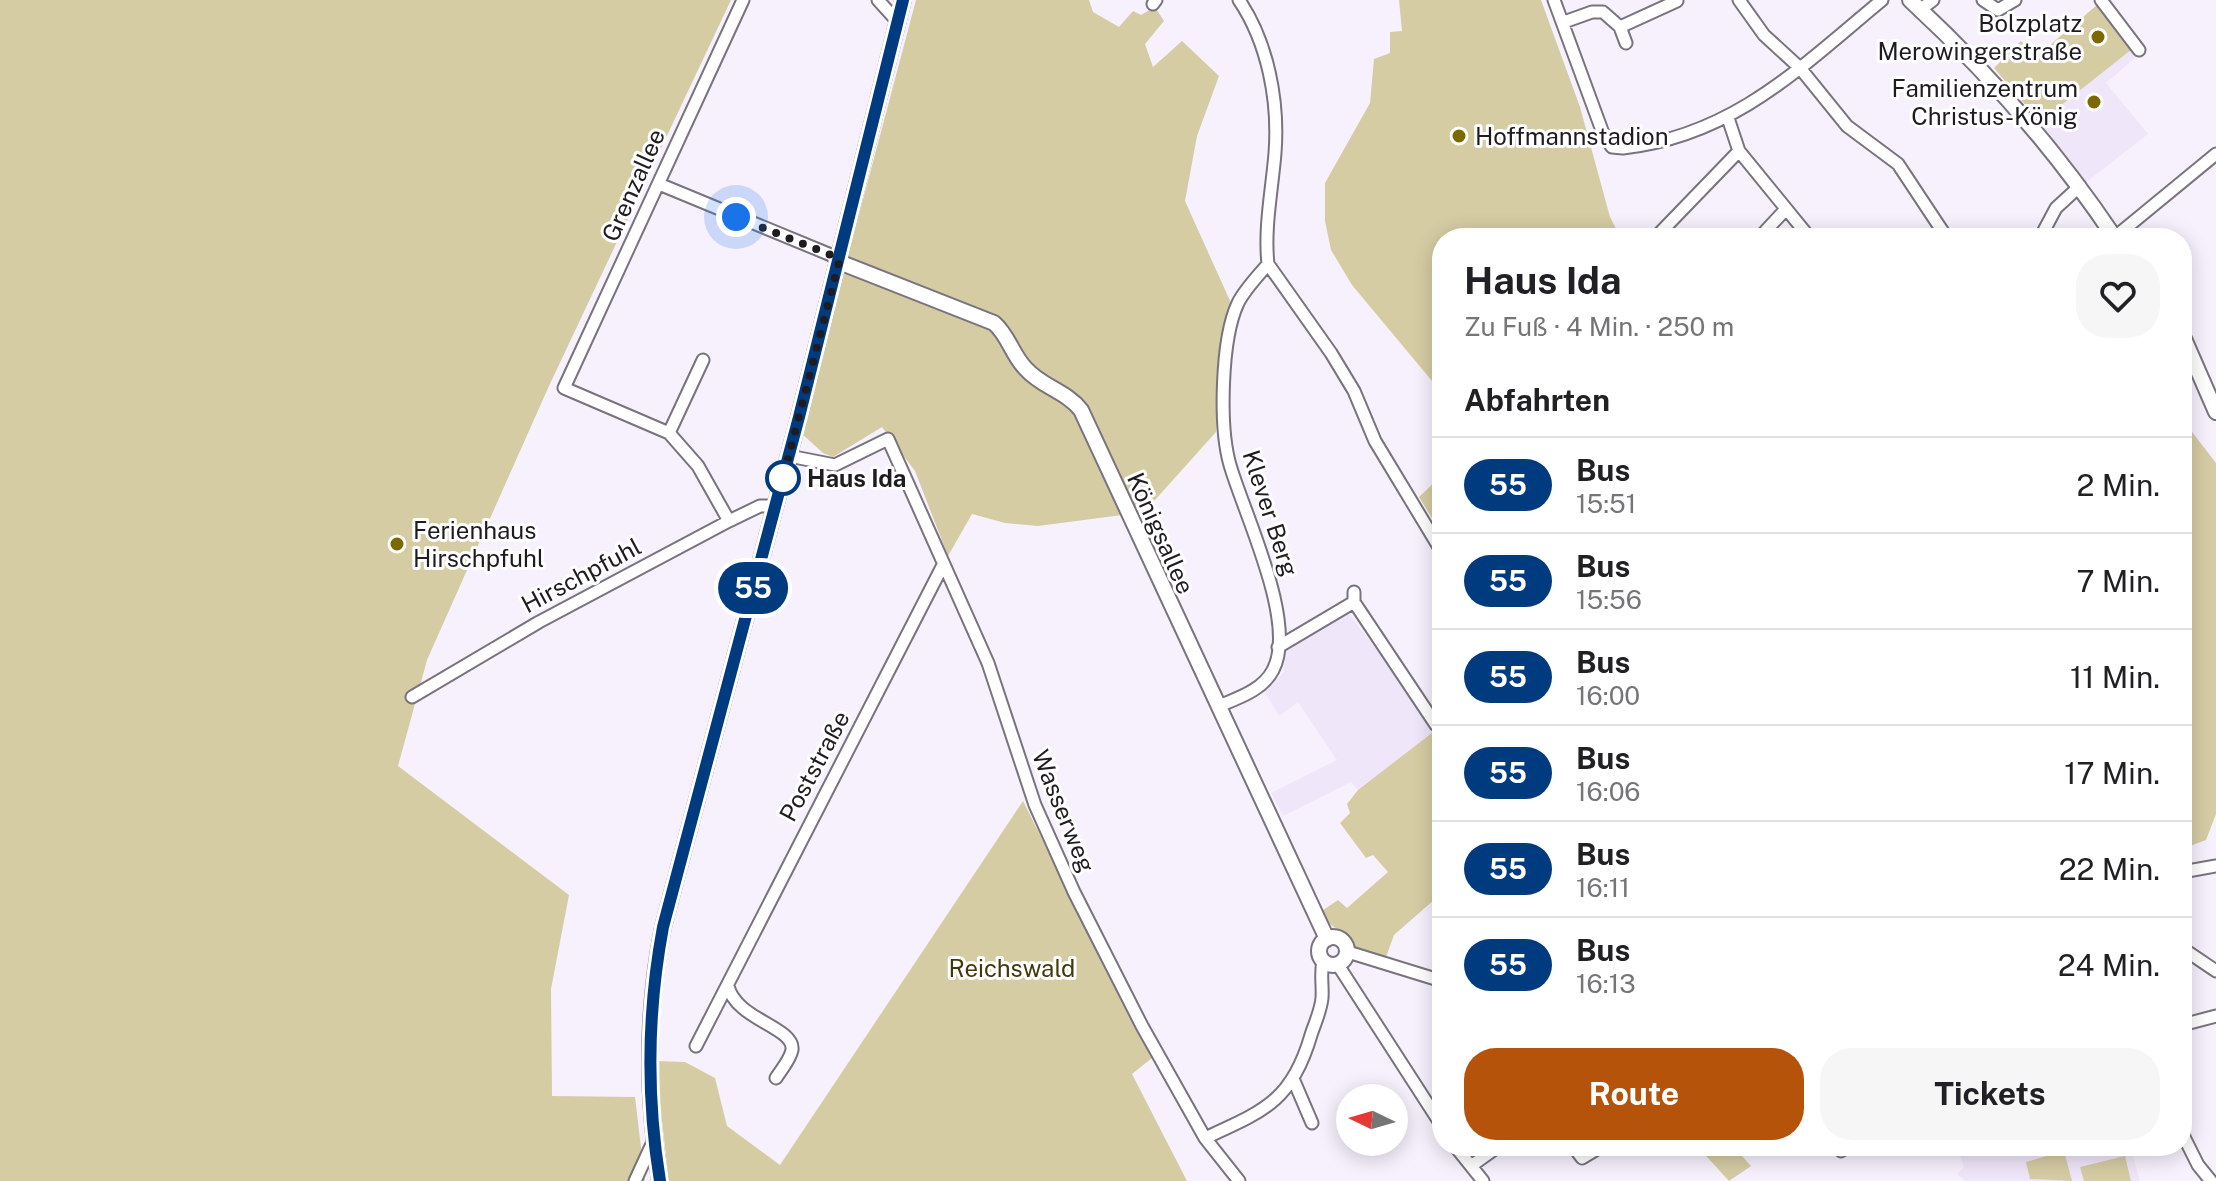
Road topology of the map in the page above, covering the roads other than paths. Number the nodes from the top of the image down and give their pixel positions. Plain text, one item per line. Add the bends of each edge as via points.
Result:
1 (743, 0) edge
2 (878, 0) edge
3 (903, 0) edge
4 (1239, 0) edge
5 (1554, 0) edge
6 (1739, 0) edge
7 (1882, 0) edge
8 (1933, 0) edge
9 (1983, 0) edge
10 (2015, 0) edge
11 (2101, 0) edge
12 (1677, 1) edge
13 (1916, 5) edge
14 (898, 22) junction
15 (1564, 22) junction
16 (1620, 27) junction
17 (1626, 43) dead end
18 (2139, 50) dead end
19 (1800, 68) junction
20 (1728, 118) junction
21 (1739, 151) junction
22 (2216, 154) edge
23 (659, 184) junction
24 (2080, 186) junction
25 (1786, 209) junction
26 (1665, 228) edge
27 (1768, 228) edge
28 (1802, 228) edge
29 (1940, 228) edge
30 (2045, 228) edge
31 (2108, 228) edge
32 (2127, 228) edge
33 (839, 262) junction
34 (1268, 264) junction
35 (2192, 353) edge
36 (703, 360) dead end
37 (2212, 391) edge
38 (2216, 412) edge
39 (669, 433) junction
40 (789, 456) junction
41 (776, 506) junction
42 (729, 521) junction
43 (1432, 535) edge
44 (942, 567) junction
45 (1278, 647) junction
46 (412, 697) dead end
47 (1219, 706) junction
48 (1432, 719) edge
49 (2216, 866) edge
50 (2192, 870) edge
51 (1327, 939) junction
52 (1348, 952) junction
53 (2192, 955) edge
54 (1330, 963) junction
55 (2216, 971) edge
56 (1432, 978) edge
57 (728, 986) junction
58 (2216, 1016) edge
59 (2192, 1022) edge
60 (696, 1046) dead end
61 (776, 1078) dead end
62 (1294, 1081) junction
63 (1432, 1111) edge
64 (1312, 1123) dead end
65 (1205, 1138) junction
66 (654, 1141) junction
67 (2192, 1153) edge
68 (1463, 1156) edge
69 (1485, 1156) edge
70 (1471, 1166) junction
71 (635, 1181) edge
72 (660, 1181) edge
73 (1239, 1181) edge
74 (1483, 1181) edge
75 (2211, 1181) edge

1 - 23 street, Grenzallee
2 - 14 street
3 - 14 street
4 - 34 street via 1263,43 1272,108 1275,149
5 - 15 street
6 - 19 street via 1764,35
7 - 19 street
8 - 13 street
9 - 10 street via 1998,10
11 - 18 street
12 - 16 street
13 - 24 street via 2015,104
14 - 33 street
15 - 16 street via 1603,12
15 - 20 street via 1612,147 1638,146
16 - 17 street
19 - 20 street
19 - 29 street via 1847,126 1898,164
20 - 21 street
21 - 25 street
21 - 26 street
22 - 32 street
23 - 33 street
23 - 39 street, Grenzallee via 564,388
24 - 30 street via 2056,208
24 - 31 street
25 - 27 street
25 - 28 street
33 - 40 street
33 - 47 street, Königsallee via 994,323 1025,369 1074,402 1089,423
34 - 43 street via 1354,391 1375,441
34 - 45 street, Klever Berg via 1239,302 1231,324 1225,431 1229,462 1274,595
35 - 37 street
36 - 39 street
37 - 38 street
39 - 42 street via 698,466
40 - 41 street
40 - 44 street, Wasserweg via 835,465 888,439
41 - 42 street, Hirschpfuhl via 760,506
41 - 66 street via 654,973 648,1055
42 - 46 street, Hirschpfuhl
44 - 57 street, Poststraße
44 - 65 street, Wasserweg via 988,663 1035,805 1074,892
45 - 47 street, Klever Berg via 1267,679
45 - 48 street via 1354,597
47 - 51 street, Königsallee
49 - 50 street
51 - 52 street via 1343,941
51 - 54 street via 1319,951
52 - 54 street
52 - 56 street
53 - 55 street
54 - 62 street via 1319,979 1322,999
54 - 63 street
57 - 60 street, Poststraße
57 - 61 street via 731,999 746,1013 784,1033 792,1044
58 - 59 street
62 - 64 street
62 - 65 street via 1264,1111
65 - 73 street, Wasserweg
66 - 71 street
66 - 72 street
67 - 75 street
68 - 70 street
69 - 70 street
70 - 74 street

